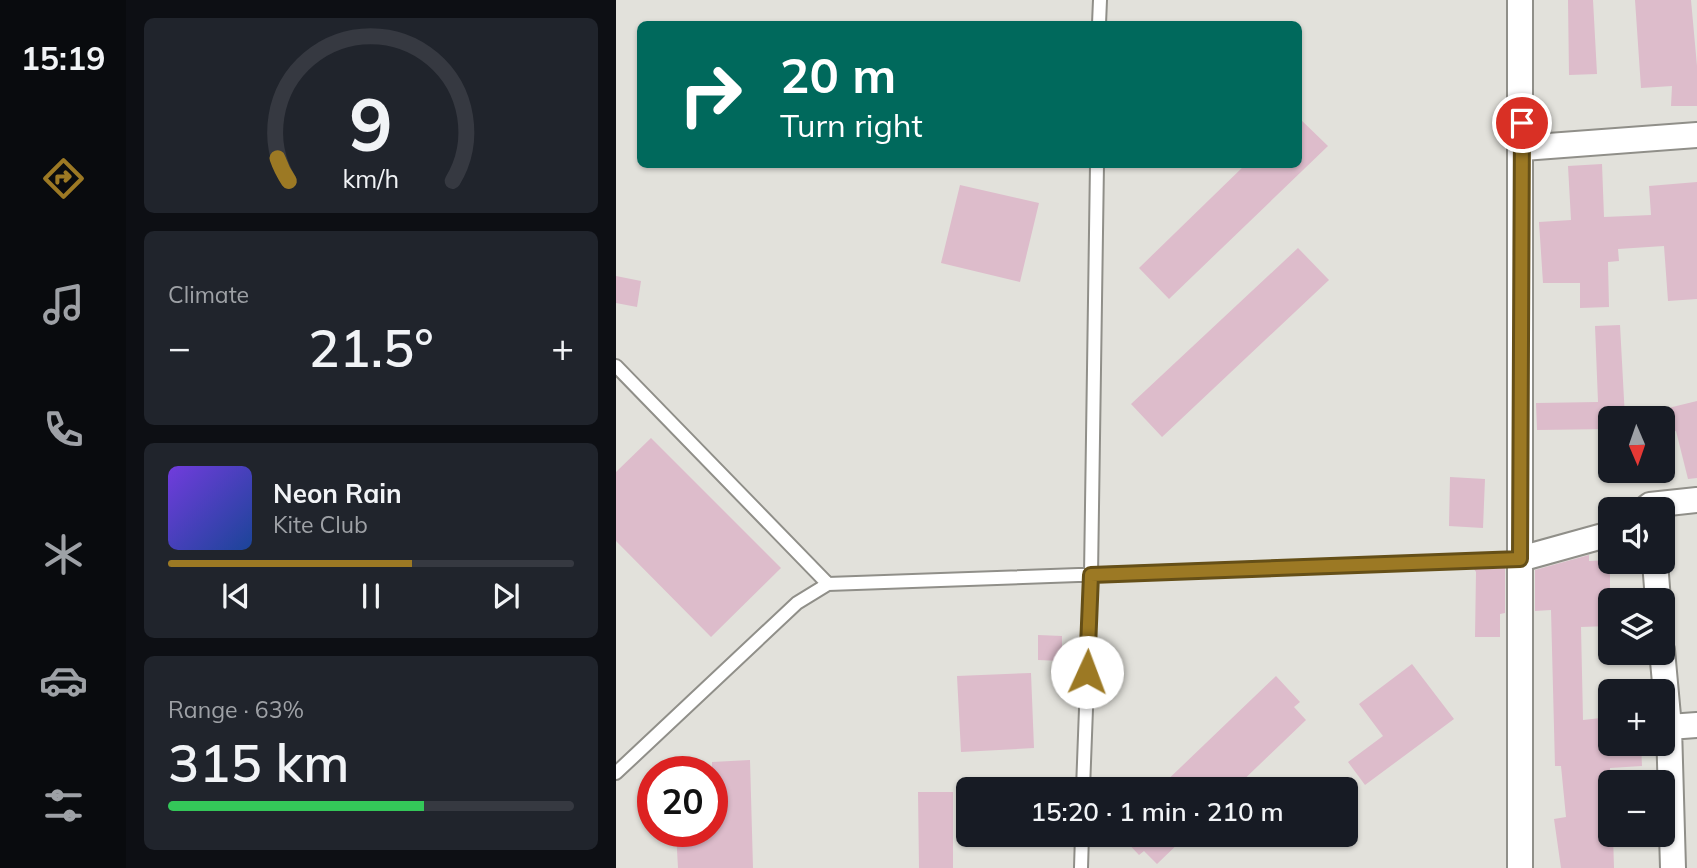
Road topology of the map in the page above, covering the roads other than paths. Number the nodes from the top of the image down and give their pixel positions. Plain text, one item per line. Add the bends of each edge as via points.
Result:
1 (1100, 0) edge
2 (1520, 0) edge
3 (1099, 21) edge
4 (1697, 135) edge
5 (1522, 148) junction
6 (1097, 168) edge
7 (616, 366) edge
8 (1697, 500) edge
9 (1675, 504) edge
10 (1598, 537) edge
11 (1520, 559) junction
12 (1091, 575) junction
13 (828, 584) junction
14 (1697, 725) edge
15 (1675, 727) edge
16 (1670, 756) edge
17 (616, 773) edge
18 (1083, 777) edge
19 (1082, 847) edge
20 (1081, 868) edge
21 (1520, 868) edge
22 (1673, 868) edge

1 - 3 lane
2 - 5 street
4 - 5 street
5 - 11 street
6 - 12 lane
7 - 13 lane
8 - 9 street
10 - 11 street
11 - 12 lane
11 - 21 street
12 - 13 lane
12 - 18 lane
13 - 17 lane via 797,603
14 - 15 street
16 - 22 street
19 - 20 lane

